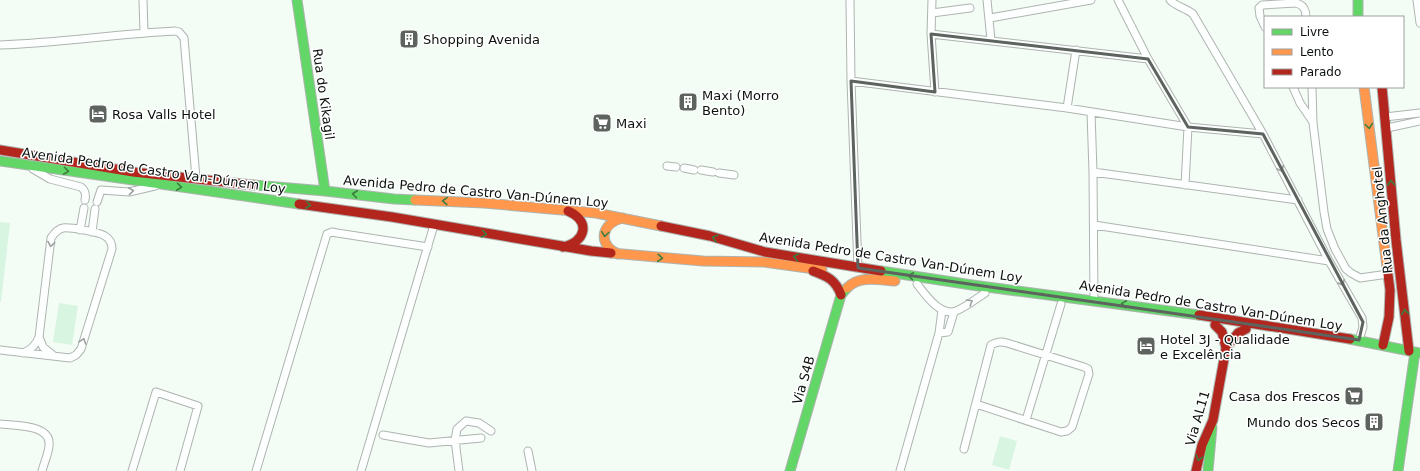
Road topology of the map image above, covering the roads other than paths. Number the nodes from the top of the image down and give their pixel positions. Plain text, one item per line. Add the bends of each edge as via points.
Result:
1 (142, 0) edge
2 (297, 0) edge
3 (850, 0) edge
4 (932, 0) edge
5 (987, 0) edge
6 (1091, 0) edge
7 (1118, 0) edge
8 (1170, 0) edge
9 (1358, 0) edge
10 (1417, 0) edge
11 (970, 8) dead end
12 (932, 13) junction
13 (1358, 15) edge
14 (1420, 15) edge
15 (1306, 16) edge
16 (990, 18) junction
17 (1420, 23) edge
18 (1264, 24) edge
19 (144, 32) junction
20 (931, 34) junction
21 (991, 40) junction
22 (0, 45) edge
23 (1076, 50) junction
24 (1148, 59) junction
25 (852, 81) junction
26 (1293, 88) edge
27 (1312, 88) edge
28 (1364, 88) edge
29 (1382, 88) edge
30 (935, 92) junction
31 (1314, 99) junction
32 (1300, 103) junction
33 (1067, 108) junction
34 (1091, 112) junction
35 (1420, 113) edge
36 (1385, 117) junction
37 (1420, 121) edge
38 (1313, 122) junction
39 (1188, 127) junction
40 (1387, 128) junction
41 (1263, 134) junction
42 (0, 150) edge
43 (0, 161) edge
44 (26, 165) junction
45 (667, 166) dead end
46 (1093, 172) junction
47 (734, 175) dead end
48 (196, 178) junction
49 (161, 184) junction
50 (1185, 185) junction
51 (325, 191) junction
52 (1298, 200) junction
53 (568, 211) junction
54 (625, 218) junction
55 (434, 224) junction
56 (1094, 225) junction
57 (80, 230) junction
58 (92, 232) junction
59 (428, 247) junction
60 (564, 247) junction
61 (621, 254) junction
62 (1329, 261) junction
63 (800, 267) junction
64 (858, 268) junction
65 (1388, 274) junction
66 (895, 281) junction
67 (917, 284) junction
68 (985, 293) junction
69 (841, 295) junction
70 (1094, 300) junction
71 (1061, 304) junction
72 (942, 310) junction
73 (954, 312) junction
74 (1215, 325) junction
75 (1246, 329) junction
76 (939, 333) junction
77 (39, 337) junction
78 (1359, 340) junction
79 (1383, 345) junction
80 (1226, 348) junction
81 (0, 350) edge
82 (23, 353) junction
83 (1046, 354) junction
84 (54, 356) junction
85 (1416, 356) edge
86 (976, 404) junction
87 (1026, 420) junction
88 (1213, 420) junction
89 (0, 424) edge
90 (491, 431) dead end
91 (383, 435) dead end
92 (480, 438) dead end
93 (455, 440) junction
94 (964, 449) dead end
95 (528, 451) dead end
96 (1398, 469) edge
97 (42, 471) edge
98 (132, 471) edge
99 (180, 471) edge
100 (256, 471) edge
101 (361, 471) edge
102 (458, 471) edge
103 (532, 471) edge
104 (790, 471) edge
105 (900, 471) edge
106 (1196, 471) edge
107 (1208, 471) edge

1 - 19 street
2 - 51 main road, Rua do Kikagil
3 - 25 street
4 - 12 street
5 - 16 street
6 - 16 street
7 - 24 street
8 - 41 street via 1192,14
9 - 13 main road
10 - 14 street
11 - 12 street
12 - 20 street
14 - 17 street
15 - 18 street via 1301,4 1262,5 1259,12
16 - 21 street
19 - 22 street via 37,44
19 - 48 street via 175,31 184,38
20 - 21 street
20 - 30 street
21 - 23 street
23 - 24 street
23 - 33 street
24 - 39 street
25 - 30 street
25 - 64 street
26 - 32 street
27 - 31 street
28 -> 65 main road, Rua da Anghotel
29 - 36 main road, Rua da Anghotel
30 - 33 street
31 - 32 street via 1308,103
31 - 38 street
32 - 38 street
33 - 34 street
34 - 39 street
34 - 46 street
35 - 36 street
36 - 40 main road, Rua da Anghotel
37 - 40 street
38 - 65 street via 1324,212 1335,249 1346,269 1360,278
39 - 41 street
39 - 50 street
85 -> 40 main road, Rua da Anghotel via 1396,240
41 -> 52 street
42 - 48 main road, Avenida Pedro de Castro Van-Dúnem Loy via 133,172
43 - 44 main road, Avenida Pedro de Castro Van-Dúnem Loy
44 -> 49 main road, Avenida Pedro de Castro Van-Dúnem Loy
44 - 57 street via 50,179 84,189
45 - 47 street
46 - 50 street
46 - 56 street
48 - 51 main road, Avenida Pedro de Castro Van-Dúnem Loy
49 -> 55 main road, Avenida Pedro de Castro Van-Dúnem Loy
58 -> 49 street via 101,190 128,192
50 - 52 street
53 -> 51 main road, Avenida Pedro de Castro Van-Dúnem Loy via 484,203 394,199
52 - 62 street
53 - 54 main road, Avenida Pedro de Castro Van-Dúnem Loy
53 - 60 main road via 580,219 583,230 577,243
54 -> 61 main road via 613,220 604,233 608,248
64 -> 54 main road, Avenida Pedro de Castro Van-Dúnem Loy via 765,252 710,236
55 - 59 street
55 -> 60 main road, Avenida Pedro de Castro Van-Dúnem Loy
56 - 62 street
56 - 70 street
57 - 58 street
57 -> 77 street via 62,228 51,238
84 -> 58 street via 70,358 81,349 112,249 107,237
59 - 100 street via 332,232 327,234
59 - 101 street
60 - 61 main road, Avenida Pedro de Castro Van-Dúnem Loy
61 -> 63 main road, Avenida Pedro de Castro Van-Dúnem Loy via 721,262 764,262
62 -> 78 street via 1363,322
63 - 66 main road, Avenida Pedro de Castro Van-Dúnem Loy
63 - 69 main road via 832,278 837,283
70 -> 64 main road, Avenida Pedro de Castro Van-Dúnem Loy
65 - 79 main road, Rua da Anghotel via 1391,304
66 - 67 main road, Avenida Pedro de Castro Van-Dúnem Loy
66 - 69 main road via 860,280 849,285
67 - 68 main road, Avenida Pedro de Castro Van-Dúnem Loy
67 - 72 street
68 - 71 main road, Avenida Pedro de Castro Van-Dúnem Loy
73 -> 68 street
69 - 104 main road, Via S4B
78 -> 70 main road, Avenida Pedro de Castro Van-Dúnem Loy
71 - 74 main road, Avenida Pedro de Castro Van-Dúnem Loy
71 - 83 street
72 - 73 street
72 - 76 street
73 - 76 street via 948,332
74 - 75 main road, Avenida Pedro de Castro Van-Dúnem Loy
74 - 80 main road, Via AL11 via 1222,332
75 - 80 main road, Via AL11 via 1238,333
75 - 85 main road, Avenida Pedro de Castro Van-Dúnem Loy
76 - 105 street
77 - 82 street via 32,348
77 - 84 street via 43,347
78 - 79 main road, Avenida Pedro de Castro Van-Dúnem Loy
79 - 85 main road, Avenida Pedro de Castro Van-Dúnem Loy
80 - 88 main road, Via AL11
81 - 82 street
82 - 84 street
83 - 86 street via 1001,341 991,345
83 - 87 street
83 - 87 street via 1088,369 1088,378 1072,427 1067,431 1061,432
85 - 96 main road, Rua da Anghotel
86 - 87 street
86 - 94 street
88 -> 106 main road, Via AL11 via 1202,446
88 - 107 main road
89 - 97 street via 35,428 47,435 50,441
90 - 93 street via 479,423 466,421 457,428
91 - 93 street via 429,443
92 - 93 street
93 - 102 street
95 - 103 street
98 - 99 street via 156,392 198,406

